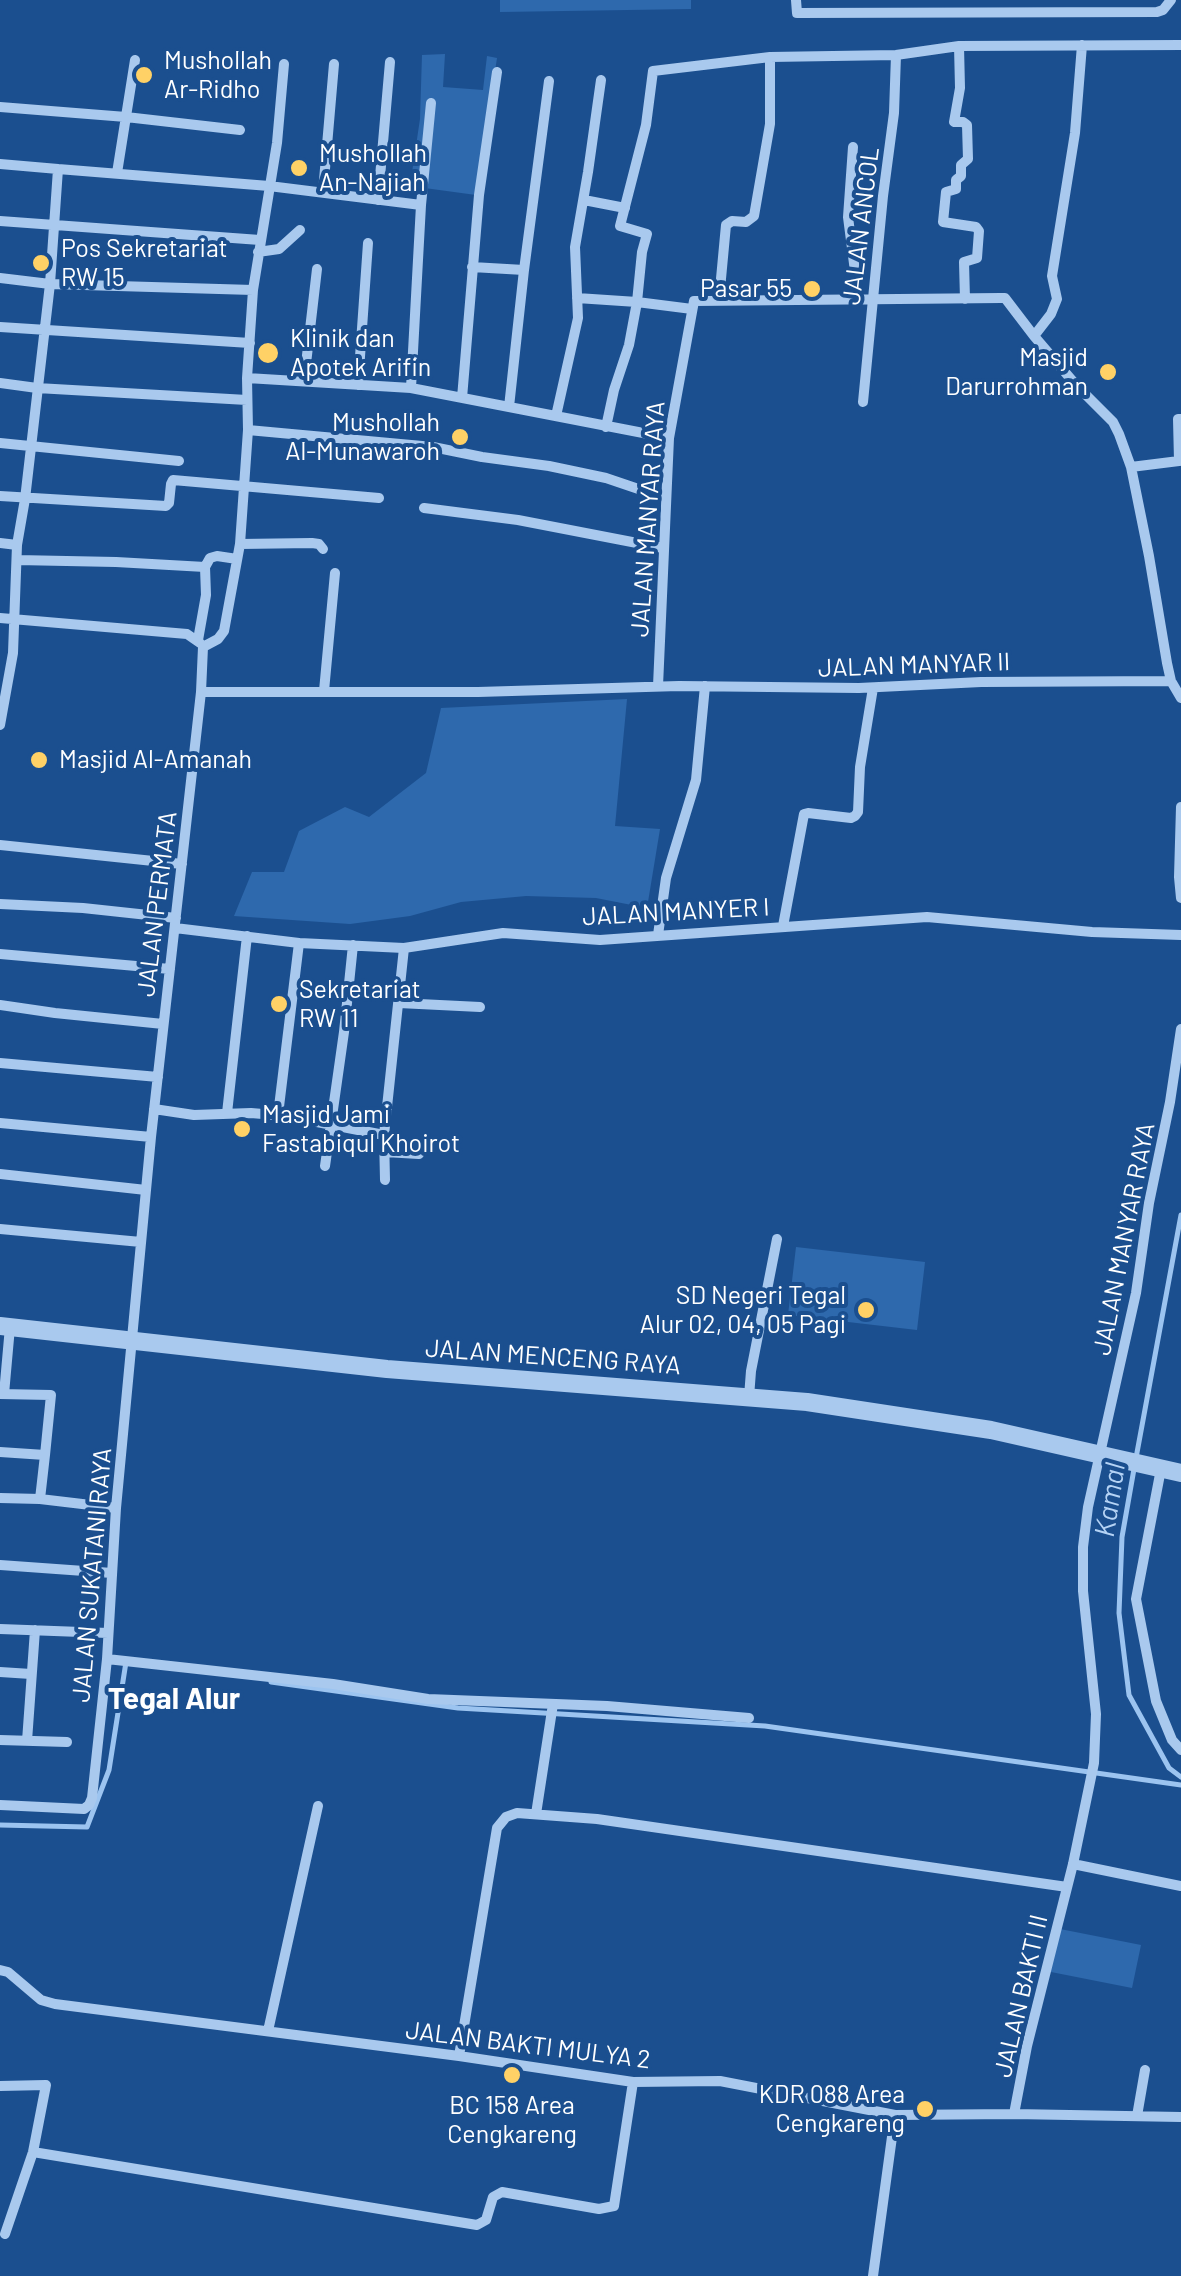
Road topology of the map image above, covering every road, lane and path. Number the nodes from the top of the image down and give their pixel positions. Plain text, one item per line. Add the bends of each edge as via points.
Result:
1 (1171, 0) edge
2 (796, 6) edge
3 (820, 6) edge
4 (1082, 44) junction
5 (1181, 45) edge
6 (960, 46) junction
7 (896, 54) junction
8 (770, 57) junction
9 (134, 60) dead end
10 (390, 62) dead end
11 (284, 64) dead end
12 (334, 64) dead end
13 (497, 72) dead end
14 (601, 80) dead end
15 (549, 81) dead end
16 (432, 104) dead end
17 (0, 108) edge
18 (126, 117) junction
19 (240, 130) dead end
20 (853, 147) dead end
21 (0, 164) edge
22 (58, 169) junction
23 (117, 173) junction
24 (269, 186) junction
25 (323, 192) junction
26 (378, 200) junction
27 (584, 200) junction
28 (422, 206) junction
29 (625, 208) junction
30 (0, 220) edge
31 (54, 225) junction
32 (300, 230) dead end
33 (368, 243) dead end
34 (259, 246) junction
35 (472, 268) junction
36 (317, 270) dead end
37 (524, 270) junction
38 (0, 278) edge
39 (50, 284) junction
40 (253, 290) junction
41 (578, 298) junction
42 (966, 299) junction
43 (719, 300) junction
44 (872, 300) junction
45 (855, 301) junction
46 (637, 302) junction
47 (692, 309) junction
48 (0, 326) edge
49 (44, 331) junction
50 (1034, 336) junction
51 (250, 342) junction
52 (247, 378) junction
53 (304, 381) junction
54 (0, 383) edge
55 (358, 386) junction
56 (37, 388) junction
57 (411, 388) junction
58 (462, 398) junction
59 (247, 400) junction
60 (863, 402) dead end
61 (509, 407) junction
62 (556, 416) junction
63 (1181, 418) edge
64 (606, 427) junction
65 (248, 430) junction
66 (669, 438) junction
67 (0, 443) edge
68 (30, 446) junction
69 (179, 462) dead end
70 (1131, 467) junction
71 (243, 487) junction
72 (0, 496) edge
73 (378, 498) dead end
74 (665, 498) junction
75 (25, 499) junction
76 (424, 508) dead end
77 (0, 543) edge
78 (240, 544) junction
79 (17, 545) junction
80 (322, 548) dead end
81 (663, 548) junction
82 (237, 558) junction
83 (17, 560) junction
84 (205, 567) junction
85 (335, 572) dead end
86 (0, 618) edge
87 (16, 619) junction
88 (200, 643) junction
89 (5, 678) edge
90 (1171, 681) junction
91 (658, 686) junction
92 (705, 686) junction
93 (873, 688) junction
94 (324, 691) junction
95 (201, 692) junction
96 (1181, 698) edge
97 (0, 725) edge
98 (1181, 807) edge
99 (1181, 830) edge
100 (0, 846) edge
101 (182, 864) junction
102 (1181, 898) edge
103 (0, 904) edge
104 (175, 923) junction
105 (783, 926) junction
106 (658, 935) junction
107 (1181, 935) edge
108 (247, 936) junction
109 (298, 942) junction
110 (353, 945) junction
111 (404, 948) junction
112 (0, 954) edge
113 (170, 968) junction
114 (398, 1002) junction
115 (0, 1004) edge
116 (480, 1006) dead end
117 (164, 1024) junction
118 (1181, 1029) edge
119 (0, 1063) edge
120 (158, 1076) junction
121 (154, 1109) junction
122 (227, 1114) junction
123 (278, 1115) junction
124 (331, 1122) junction
125 (0, 1123) edge
126 (384, 1135) junction
127 (151, 1137) junction
128 (384, 1152) junction
129 (420, 1154) dead end
130 (325, 1166) dead end
131 (0, 1174) edge
132 (385, 1180) dead end
133 (146, 1190) junction
134 (0, 1229) edge
135 (777, 1239) dead end
136 (141, 1242) junction
137 (5, 1327) edge
138 (133, 1342) junction
139 (2, 1394) edge
140 (749, 1397) junction
141 (0, 1452) edge
142 (1100, 1454) junction
143 (46, 1455) junction
144 (1156, 1468) junction
145 (1181, 1473) edge
146 (0, 1498) edge
147 (40, 1499) junction
148 (116, 1508) junction
149 (0, 1564) edge
150 (112, 1573) junction
151 (0, 1629) edge
152 (35, 1630) junction
153 (108, 1634) junction
154 (107, 1659) junction
155 (0, 1672) edge
156 (31, 1674) junction
157 (552, 1710) junction
158 (750, 1718) dead end
159 (0, 1740) edge
160 (27, 1741) junction
161 (67, 1742) dead end
162 (1181, 1750) edge
163 (1094, 1763) joint
164 (0, 1805) edge
165 (318, 1806) dead end
166 (536, 1814) junction
167 (1073, 1864) junction
168 (1181, 1886) edge
169 (1067, 1887) junction
170 (0, 1970) edge
171 (268, 2032) junction
172 (459, 2056) junction
173 (1145, 2070) dead end
174 (632, 2082) junction
175 (0, 2086) edge
176 (1014, 2114) junction
177 (895, 2115) junction
178 (1137, 2116) junction
179 (1181, 2117) edge
180 (33, 2152) junction
181 (5, 2234) dead end
182 (873, 2276) edge

1 - 3 street via 1157,12
2 - 3 street
4 - 5 street
4 - 6 street
4 - 50 street via 1052,276 1056,299
6 - 7 street
6 - 42 street via 954,122 966,124 968,159 956,190 946,192 944,222 979,231 978,257 964,262
7 - 8 street
7 - 44 street, JALAN ANCOL
8 - 29 street via 653,71
8 - 43 street via 770,124 754,216 726,225
9 - 18 street
10 - 26 street
11 - 24 street
12 - 25 street
13 - 35 street
14 - 27 street
15 - 37 street
16 - 28 street
17 - 18 street
18 - 19 street
18 - 23 street
20 - 45 street via 848,217
21 - 22 street
22 - 23 street
22 - 31 street
23 - 24 street
24 - 25 street
24 - 34 street
25 - 26 street
26 - 28 street
27 - 29 street
27 - 41 street via 575,247
28 - 57 street
29 - 46 street via 620,226 647,234
30 - 31 street
31 - 34 street
31 - 39 street
32 - 34 street via 279,249
33 - 55 street
34 - 40 street
35 - 37 street
35 - 58 street
36 - 53 street
37 - 61 street
38 - 39 street
39 - 40 street
39 - 49 street
40 - 51 street
41 - 46 street
41 - 62 street
42 - 44 street
42 - 50 street via 1006,298
43 - 45 street
43 - 47 street via 696,300
44 - 45 street
44 - 60 street, JALAN ANCOL
46 - 47 street
46 - 64 street
47 - 66 street, JALAN MANYAR RAYA
48 - 49 street
49 - 51 street
49 - 56 street
50 - 70 street via 1113,422
51 - 52 street
52 - 53 street
52 - 59 street
53 - 55 street
54 - 56 street
55 - 57 street
56 - 59 street
56 - 68 street
57 - 58 street
58 - 61 street
59 - 65 street
61 - 62 street
62 - 64 street
63 - 70 street via 1179,461
64 - 66 street
65 - 71 street
65 - 74 street via 434,447 606,478
66 - 74 street, JALAN MANYAR RAYA
67 - 68 street
68 - 69 street
68 - 75 street
70 - 90 street
71 - 73 street
71 - 75 street via 173,480 166,506
71 - 78 street
72 - 75 street
74 - 81 street, JALAN MANYAR RAYA
75 - 79 street
76 - 81 street
77 - 79 street
78 - 80 street
78 - 82 street
79 - 83 street
81 - 91 street, JALAN MANYAR RAYA
82 - 84 street via 217,556
82 - 88 street via 224,631
83 - 84 street
83 - 87 street
84 - 88 street, JALAN PERMATA
85 - 94 street
86 - 87 street
87 - 88 street via 188,634
87 - 89 street
88 - 95 street, JALAN PERMATA
89 - 97 street
90 - 93 street, JALAN MANYAR II
90 - 96 street
91 - 92 street, JALAN MANYAR II
91 - 94 street
92 - 93 street, JALAN MANYAR II
92 - 106 street via 696,780 666,878
93 - 105 street via 858,812 851,818 801,818
94 - 95 street
95 - 101 street, JALAN PERMATA
98 - 99 street
99 - 102 street
100 - 101 street
101 - 104 street, JALAN PERMATA
103 - 104 street, JALAN MANYER I
104 - 108 street, JALAN MANYER I
104 - 113 street, JALAN PERMATA
105 - 106 street, JALAN MANYER I
105 - 107 street, JALAN MANYER I via 928,917
106 - 111 street, JALAN MANYER I via 600,940 504,933
108 - 109 street, JALAN MANYER I
108 - 122 street
109 - 110 street, JALAN MANYER I
109 - 123 street
110 - 111 street, JALAN MANYER I
110 - 124 street
111 - 114 street
112 - 113 street
113 - 117 street, JALAN PERMATA
114 - 116 street
114 - 126 street
115 - 117 street
117 - 120 street, JALAN PERMATA
118 - 142 street, JALAN MANYAR RAYA via 1136,1293
119 - 120 street
120 - 121 street, JALAN PERMATA
121 - 122 street
121 - 127 street, JALAN PERMATA
122 - 123 street
123 - 124 street
124 - 126 street
124 - 130 street
125 - 127 street
126 - 128 street
127 - 133 street, JALAN PERMATA
128 - 129 street
128 - 132 street
131 - 133 street
133 - 136 street, JALAN PERMATA
134 - 136 street
135 - 140 street
136 - 138 street, JALAN PERMATA
137 - 138 street, JALAN MENCENG RAYA
137 - 139 street
138 - 140 street, JALAN MENCENG RAYA
138 - 148 street, JALAN SUKATANI RAYA
139 - 143 street via 51,1396
140 - 142 street, JALAN MENCENG RAYA via 991,1430
141 - 143 street
142 - 144 street, JALAN MENCENG RAYA
142 - 163 street, JALAN MANYAR RAYA via 1083,1546
143 - 147 street
144 - 145 street, JALAN MENCENG RAYA
144 - 162 street via 1136,1599 1156,1701
146 - 147 street
147 - 148 street
148 - 150 street, JALAN SUKATANI RAYA
149 - 150 street
150 - 153 street, JALAN SUKATANI RAYA
151 - 152 street
152 - 153 street
152 - 156 street
153 - 154 street, JALAN SUKATANI RAYA
154 - 157 street
154 - 164 street, JALAN SUKATANI RAYA via 89,1805
155 - 156 street
156 - 160 street
157 - 158 street via 606,1706
157 - 166 street
159 - 160 street
160 - 161 street
163 - 167 street, JALAN BAKTI II
165 - 171 street
166 - 169 street
166 - 172 street via 511,1814 497,1828
167 - 168 street
167 - 169 street, JALAN BAKTI II
169 - 176 street, JALAN BAKTI II
170 - 171 street, JALAN BAKTI MULYA 2 via 55,2004
171 - 172 street, JALAN BAKTI MULYA 2
172 - 174 street, JALAN BAKTI MULYA 2
173 - 178 street
174 - 177 street, JALAN BAKTI MULYA 2 via 720,2082
174 - 180 street via 614,2206 502,2192 477,2225
175 - 180 street via 46,2084
176 - 177 street, JALAN BAKTI MULYA 2
176 - 178 street, JALAN BAKTI MULYA 2
177 - 182 street
178 - 179 street, JALAN BAKTI MULYA 2
180 - 181 street

